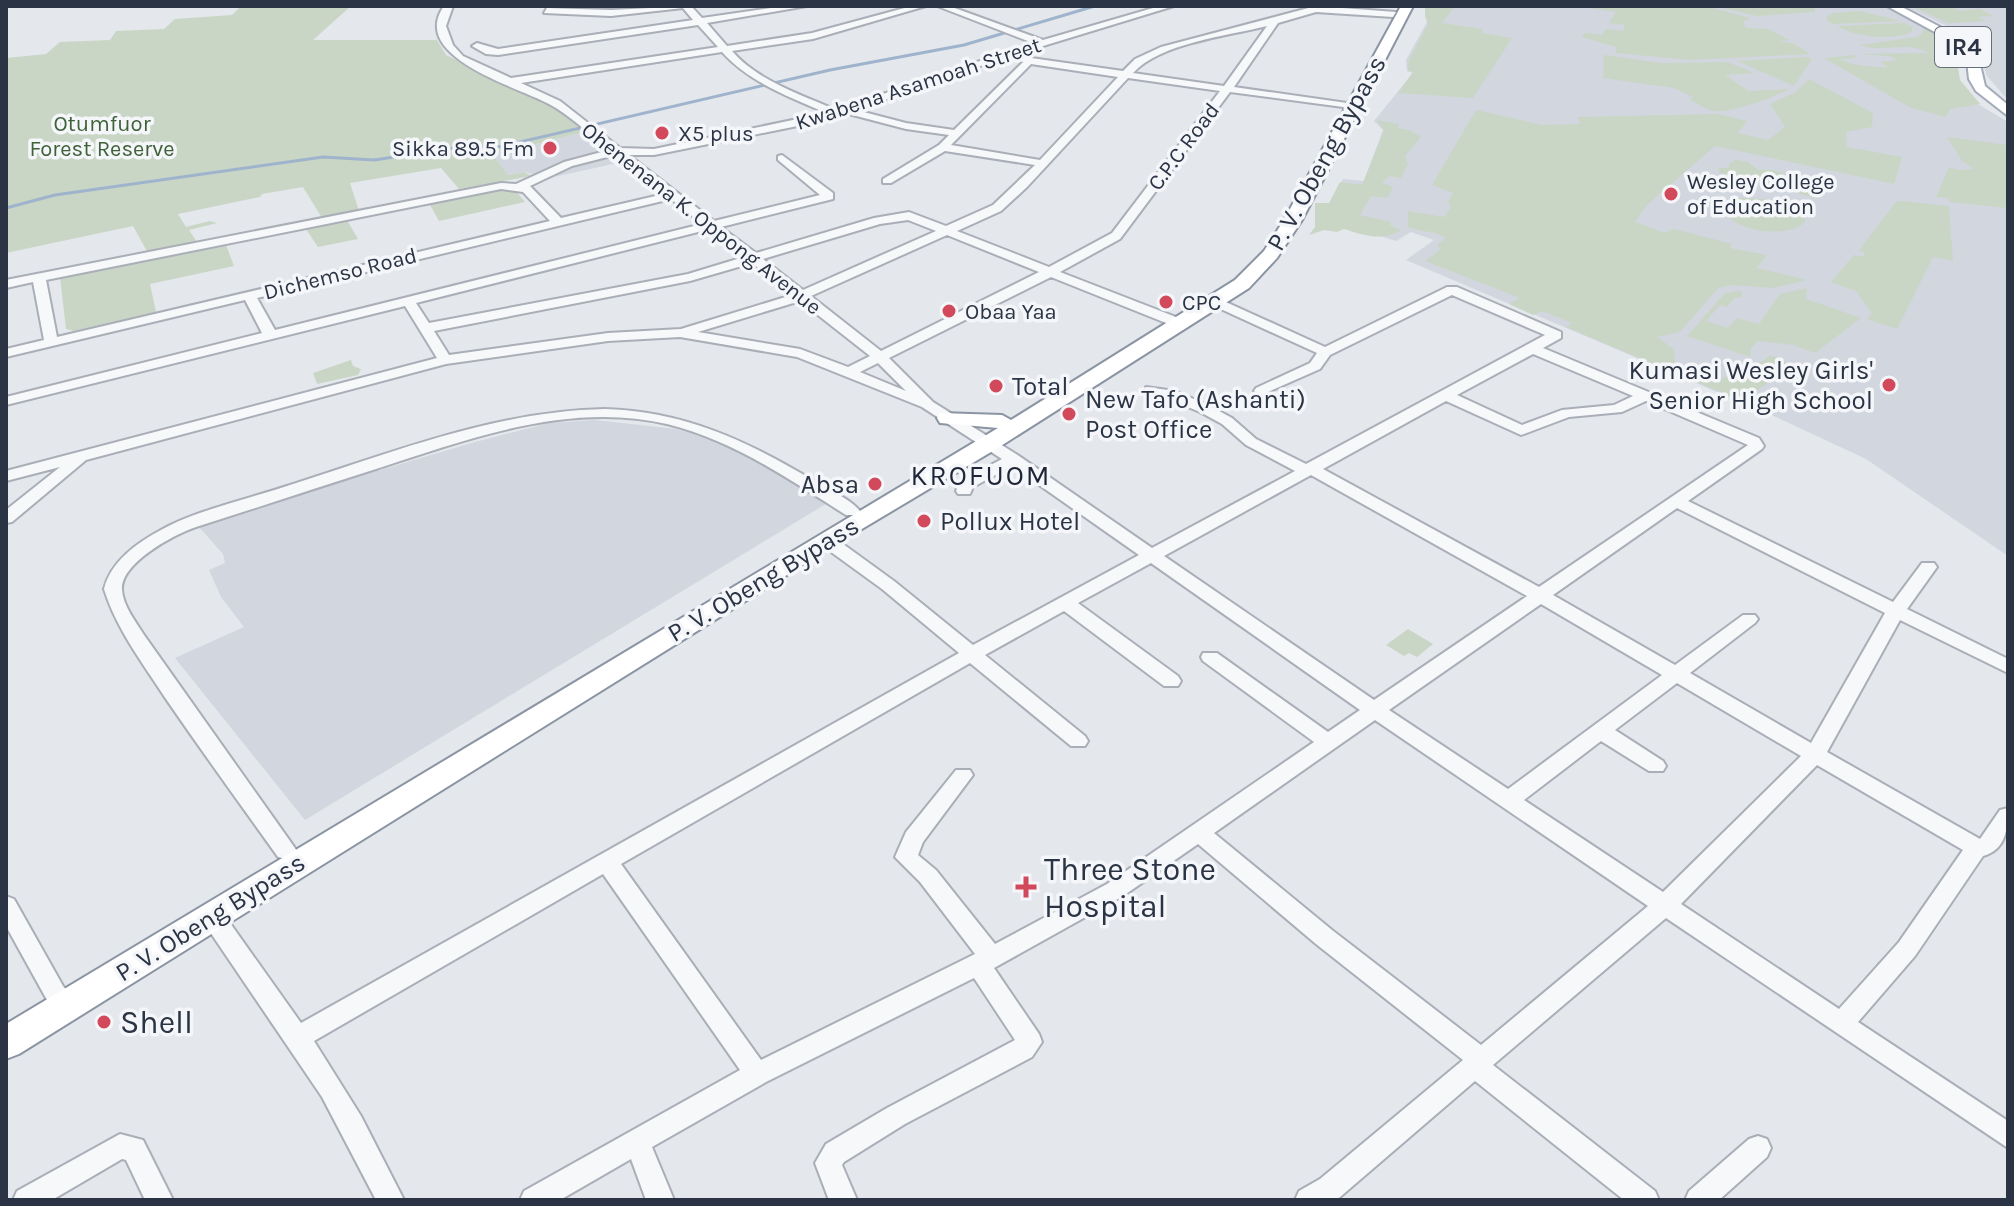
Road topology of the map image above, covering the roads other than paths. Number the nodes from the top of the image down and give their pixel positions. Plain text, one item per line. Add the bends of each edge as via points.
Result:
1 (449, 6) edge
2 (684, 6) edge
3 (803, 6) edge
4 (922, 6) edge
5 (941, 6) edge
6 (1170, 6) edge
7 (1892, 6) edge
8 (1306, 8) edge
9 (1400, 10) edge
10 (547, 11) dead end
11 (1275, 21) junction
12 (703, 23) junction
13 (1042, 43) junction
14 (477, 46) dead end
15 (723, 49) junction
16 (1012, 52) junction
17 (1029, 61) junction
18 (1123, 76) junction
19 (511, 81) junction
20 (1224, 89) junction
21 (1350, 106) junction
22 (840, 112) junction
23 (2008, 112) edge
24 (955, 133) junction
25 (943, 147) junction
26 (617, 151) junction
27 (782, 158) dead end
28 (1041, 163) junction
29 (887, 181) dead end
30 (521, 186) junction
31 (674, 195) junction
32 (557, 221) junction
33 (714, 226) junction
34 (949, 231) junction
35 (756, 259) junction
36 (1050, 272) junction
37 (39, 277) junction
38 (6, 284) edge
39 (249, 295) junction
40 (801, 296) junction
41 (409, 302) junction
42 (1217, 302) junction
43 (1171, 320) junction
44 (427, 328) junction
45 (680, 333) junction
46 (271, 336) junction
47 (51, 342) junction
48 (1534, 349) junction
49 (1325, 352) junction
50 (6, 353) edge
51 (881, 358) junction
52 (445, 360) junction
53 (850, 372) junction
54 (1151, 390) dead end
55 (1261, 391) dead end
56 (1446, 396) junction
57 (1645, 396) junction
58 (6, 401) edge
59 (928, 405) junction
60 (948, 418) joint
61 (989, 434) junction
62 (83, 456) junction
63 (1013, 459) junction
64 (1309, 470) junction
65 (6, 476) edge
66 (964, 491) dead end
67 (1674, 500) junction
68 (852, 511) junction
69 (6, 518) edge
70 (826, 540) junction
71 (1152, 556) junction
72 (1928, 567) dead end
73 (1538, 594) junction
74 (1065, 603) junction
75 (1895, 612) junction
76 (1749, 619) dead end
77 (971, 654) junction
78 (1210, 657) dead end
79 (2008, 667) edge
80 (1677, 675) junction
81 (1171, 681) dead end
82 (1374, 710) junction
83 (1601, 731) junction
84 (1078, 741) dead end
85 (1328, 742) junction
86 (1815, 754) junction
87 (1656, 766) dead end
88 (963, 775) dead end
89 (1509, 800) junction
90 (2008, 816) edge
91 (1198, 832) junction
92 (1977, 848) junction
93 (286, 851) junction
94 (607, 862) junction
95 (6, 905) edge
96 (1665, 905) junction
97 (212, 916) junction
98 (985, 961) junction
99 (62, 999) junction
100 (6, 1023) edge
101 (1841, 1024) junction
102 (299, 1037) junction
103 (6, 1043) edge
104 (1479, 1063) junction
105 (757, 1074) junction
106 (2008, 1136) edge
107 (637, 1142) junction
108 (1758, 1148) dead end
109 (27, 1200) edge
110 (159, 1200) edge
111 (390, 1200) edge
112 (534, 1200) edge
113 (660, 1200) edge
114 (843, 1200) edge
115 (1309, 1200) edge
116 (1645, 1200) edge
117 (1699, 1200) edge

1 - 19 street, Ohenenana K. Oppong Avenue via 440,22 452,52
2 - 10 street via 611,13
2 - 12 street
3 - 12 street
4 - 15 street via 823,35
5 - 13 street
6 - 13 street, Kwabena Asamoah Street
7 - 23 main road, IR4 via 1959,41 1973,60 1980,88
8 - 9 street
8 - 11 street
9 - 21 highway, P. V. Obeng Bypass
11 - 18 street via 1164,49 1138,61
11 - 20 street, C.P.C Road
12 - 14 street via 498,52
12 - 15 street
13 - 16 street, Kwabena Asamoah Street
15 - 19 street
15 - 22 street via 770,84
16 - 17 street
16 - 22 street, Kwabena Asamoah Street
17 - 18 street
17 - 24 street
18 - 20 street
18 - 28 street
19 - 26 street, Ohenenana K. Oppong Avenue via 556,103
20 - 21 street
20 - 36 street, C.P.C Road via 1116,236
21 - 42 highway, P. V. Obeng Bypass via 1271,254 1257,272
21 - 43 highway, P. V. Obeng Bypass via 1244,269
22 - 24 street
22 - 26 street, Kwabena Asamoah Street via 654,152
24 - 25 street
25 - 28 street
25 - 29 street
26 - 30 street, Kwabena Asamoah Street via 568,164
26 - 31 street, Ohenenana K. Oppong Avenue
27 - 33 street via 829,196
28 - 34 street via 997,208
30 - 32 street
30 - 37 street, Kwabena Asamoah Street
31 - 32 street, Dichemso Road
31 - 33 street, Ohenenana K. Oppong Avenue
32 - 39 street, Dichemso Road
33 - 35 street, Ohenenana K. Oppong Avenue
33 - 41 street
34 - 35 street via 900,216
34 - 36 street
34 - 40 street
35 - 40 street, Ohenenana K. Oppong Avenue
35 - 44 street via 690,277
36 - 43 street
36 - 51 street, C.P.C Road
37 - 38 street, Kwabena Asamoah Street
37 - 47 street
39 - 46 street
39 - 47 street, Dichemso Road
40 - 45 street
40 - 51 street, Ohenenana K. Oppong Avenue
41 - 44 street
41 - 46 street
42 - 49 street
42 - 61 highway, P. V. Obeng Bypass
43 - 61 highway, P. V. Obeng Bypass
44 - 52 street
45 - 52 street via 521,347
45 - 53 street via 800,353
46 - 58 street
47 - 50 street, Dichemso Road
48 - 49 street via 1555,334 1454,290
48 - 56 street
48 - 57 street
49 - 55 street via 1315,366
51 - 53 street, C.P.C Road
51 - 59 street, Ohenenana K. Oppong Avenue
52 - 62 street
53 - 59 street
54 - 64 street via 1216,415 1251,442
56 - 57 street via 1521,430 1567,413 1617,409
56 - 64 street
57 - 67 street via 1756,444
59 - 60 street, Ohenenana K. Oppong Avenue
60 - 61 highway
61 - 63 street
61 - 68 highway, P. V. Obeng Bypass
61 - 70 highway, P. V. Obeng Bypass
62 - 65 street
62 - 69 street
63 - 66 street via 977,477
63 - 71 street
64 - 71 street
64 - 73 street
67 - 73 street
67 - 75 street
68 - 93 highway, P. V. Obeng Bypass
68 - 93 street via 745,447 642,415 582,413 506,425 172,531 130,561 113,588 114,599
70 - 77 street
70 - 97 highway, P. V. Obeng Bypass
71 - 74 street
71 - 82 street
72 - 75 street
73 - 80 street
73 - 82 street
74 - 77 street
74 - 81 street
75 - 79 street
75 - 86 street
76 - 80 street
77 - 84 street
77 - 94 street
78 - 85 street
80 - 83 street
80 - 86 street
82 - 85 street
82 - 89 street
83 - 87 street
83 - 89 street
85 - 91 street
86 - 92 street
86 - 96 street
88 - 98 street via 914,838 906,857 928,876
89 - 96 street
90 - 92 street via 1986,847
91 - 98 street via 1115,890
91 - 104 street
92 - 101 street via 1907,949
93 - 99 highway, P. V. Obeng Bypass
94 - 102 street
94 - 105 street
95 - 99 street
96 - 101 street
96 - 104 street
97 - 99 highway, P. V. Obeng Bypass
97 - 102 street
98 - 105 street
98 - 114 street via 1030,1042 835,1153 828,1163
99 - 100 highway, P. V. Obeng Bypass
99 - 103 highway, P. V. Obeng Bypass
101 - 106 street
102 - 111 street via 371,1157
104 - 115 street
104 - 116 street
105 - 107 street
107 - 112 street
107 - 113 street
108 - 117 street
109 - 110 street via 120,1146 134,1149

